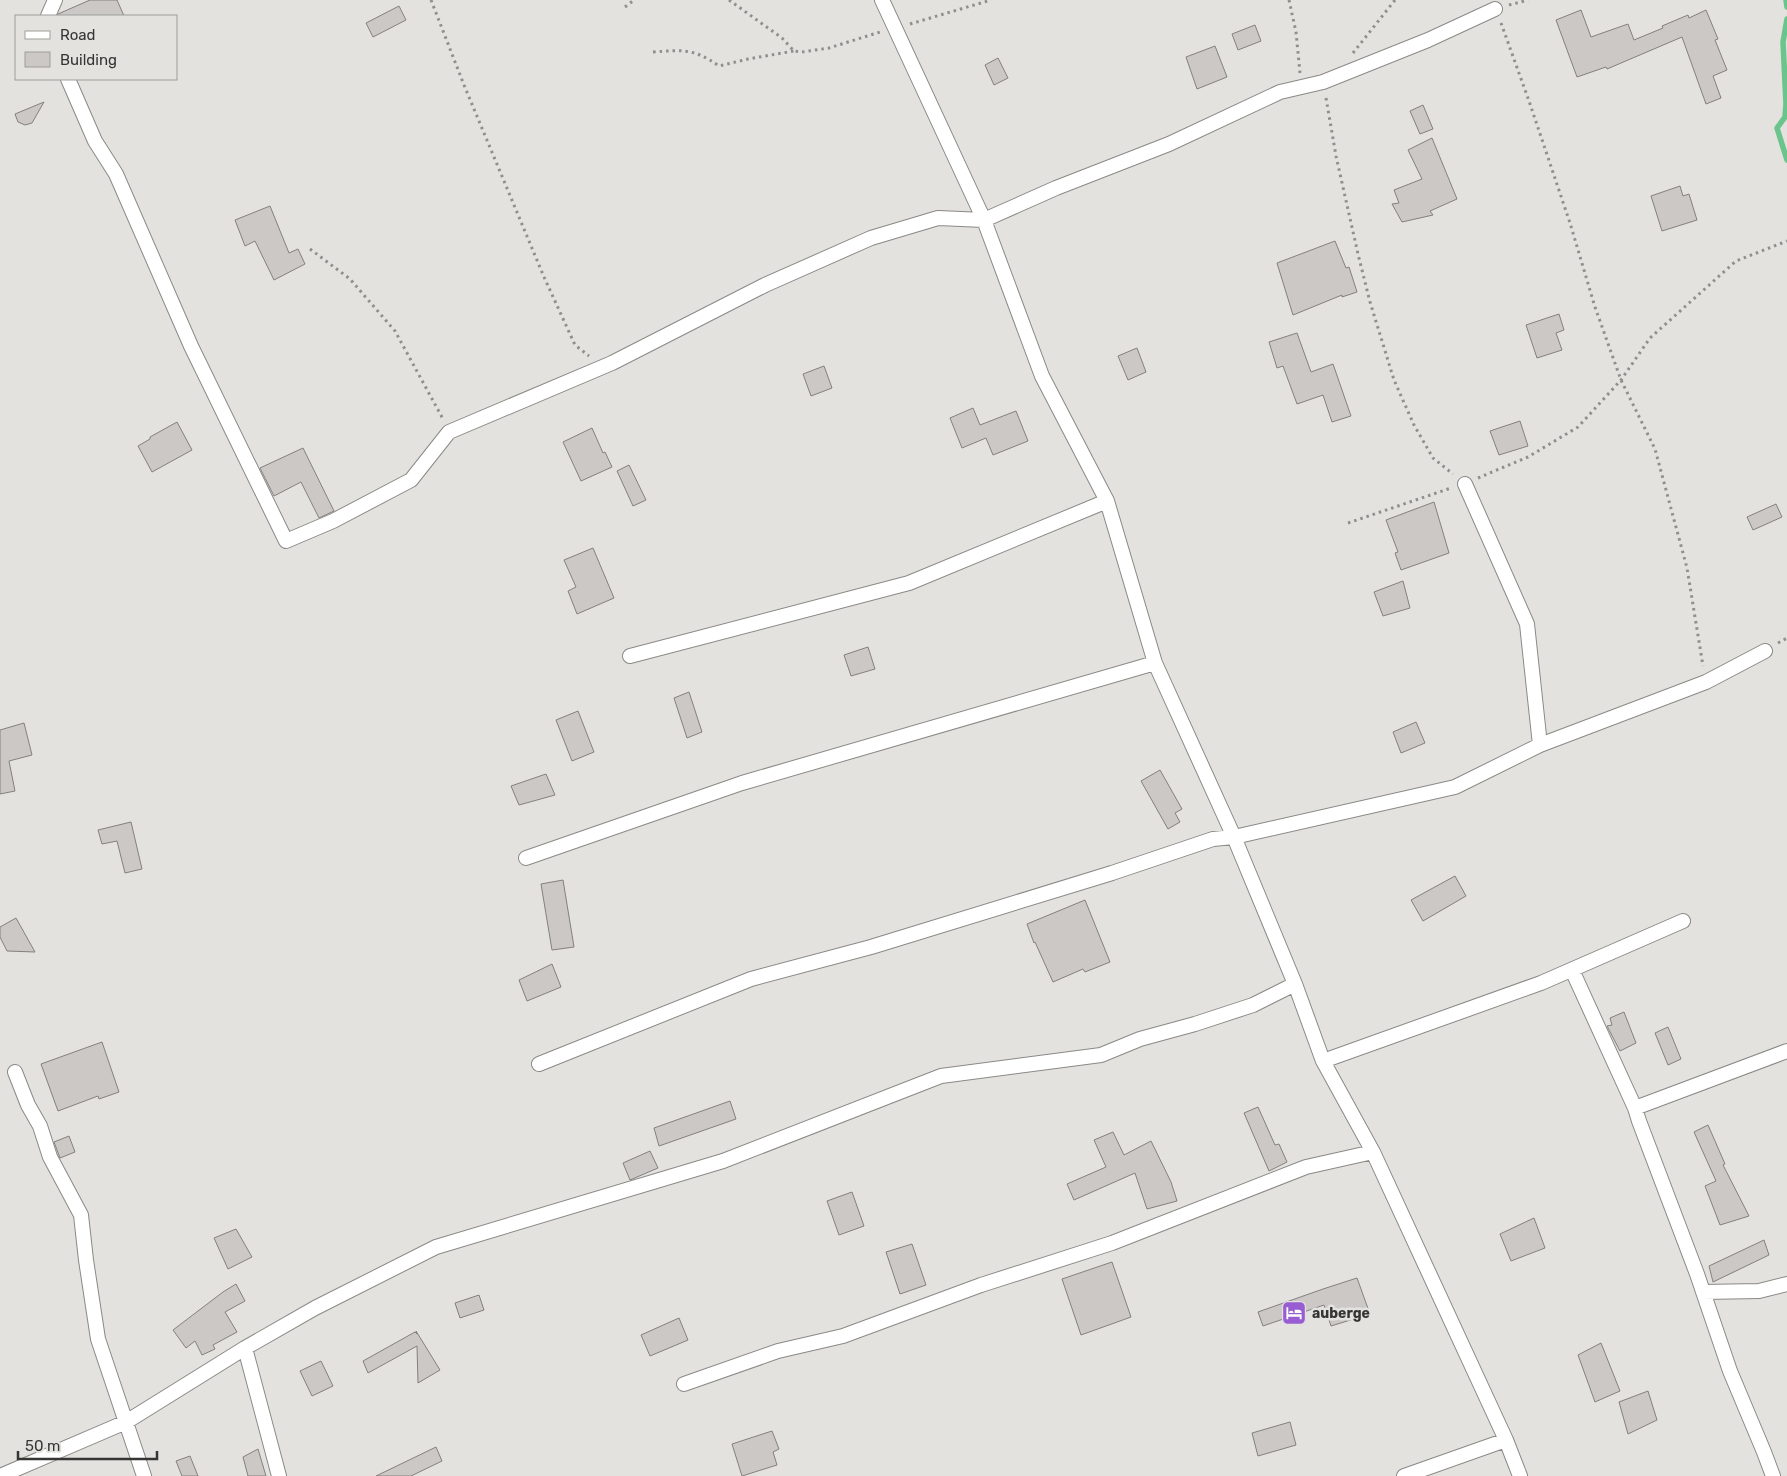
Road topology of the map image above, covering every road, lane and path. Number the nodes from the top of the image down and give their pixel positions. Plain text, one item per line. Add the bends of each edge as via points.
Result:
1 (55, 0) edge
2 (431, 0) edge
3 (634, 0) edge
4 (729, 0) edge
5 (882, 0) edge
6 (991, 0) edge
7 (1289, 0) edge
8 (1395, 0) edge
9 (625, 7) dead end
10 (1495, 9) joint
11 (48, 15) edge
12 (894, 28) junction
13 (794, 51) junction
14 (652, 52) dead end
15 (1348, 60) dead end
16 (68, 80) edge
17 (1323, 82) junction
18 (984, 220) junction
19 (1787, 241) edge
20 (310, 249) dead end
21 (612, 363) junction
22 (1621, 380) junction
23 (449, 432) junction
24 (1465, 484) junction
25 (1107, 501) junction
26 (1348, 523) dead end
27 (1765, 652) dead end
28 (630, 656) dead end
29 (1155, 663) junction
30 (1706, 682) junction
31 (1540, 745) junction
32 (1234, 837) junction
33 (526, 858) dead end
34 (1683, 921) dead end
35 (1572, 970) junction
36 (1295, 984) junction
37 (1787, 1051) edge
38 (1323, 1061) junction
39 (539, 1064) dead end
40 (15, 1072) dead end
41 (1635, 1108) junction
42 (1373, 1152) junction
43 (1787, 1284) edge
44 (1703, 1292) junction
45 (245, 1348) junction
46 (684, 1384) dead end
47 (126, 1422) junction
48 (1506, 1440) junction
49 (0, 1476) edge
50 (144, 1476) edge
51 (279, 1476) edge
52 (1404, 1476) edge
53 (1520, 1476) edge
54 (1773, 1476) edge

1 - 11 street
2 - 21 path via 575,345 586,355
3 - 9 path
4 - 13 path via 782,38
5 - 12 street
6 - 12 path
7 - 17 path via 1300,75
8 - 15 path
10 - 17 street
10 - 22 path via 1529,101
12 - 13 path via 829,48
12 - 18 street
13 - 14 path via 719,66 705,56 687,50
16 - 23 street via 94,141 116,174 191,346 286,541 333,521 411,480
17 - 18 street via 1280,92 1169,144
17 - 24 path via 1358,254 1394,380 1432,458
18 - 21 street via 938,218 871,238 765,285
18 - 25 street via 1042,376
19 - 22 path via 1736,261 1650,338
20 - 23 path via 350,279 395,331
21 - 23 street
22 - 24 path via 1578,427 1528,456
22 - 30 path via 1655,449 1687,568
24 - 26 path
24 - 31 street via 1527,624
25 - 28 street via 909,582
25 - 29 street
27 - 30 street
29 - 32 street
29 - 33 street via 742,783
30 - 31 street
31 - 32 street via 1455,787
32 - 36 street
32 - 39 street via 1213,838 1112,873 871,947 751,979
34 - 35 street
35 - 38 street
35 - 41 street
36 - 38 street
36 - 45 street via 1253,1005 1140,1039 1101,1055 940,1076 723,1160 436,1247 314,1308
37 - 41 street
38 - 42 street
40 - 47 street via 40,1126 50,1157 81,1214 98,1339
41 - 44 street
42 - 46 street via 1306,1167 1112,1244 982,1285 843,1336 778,1351
42 - 48 street
43 - 44 street via 1758,1291
44 - 54 street via 1730,1371
45 - 47 street
45 - 51 street
47 - 49 street
47 - 50 street
48 - 52 street
48 - 53 street

